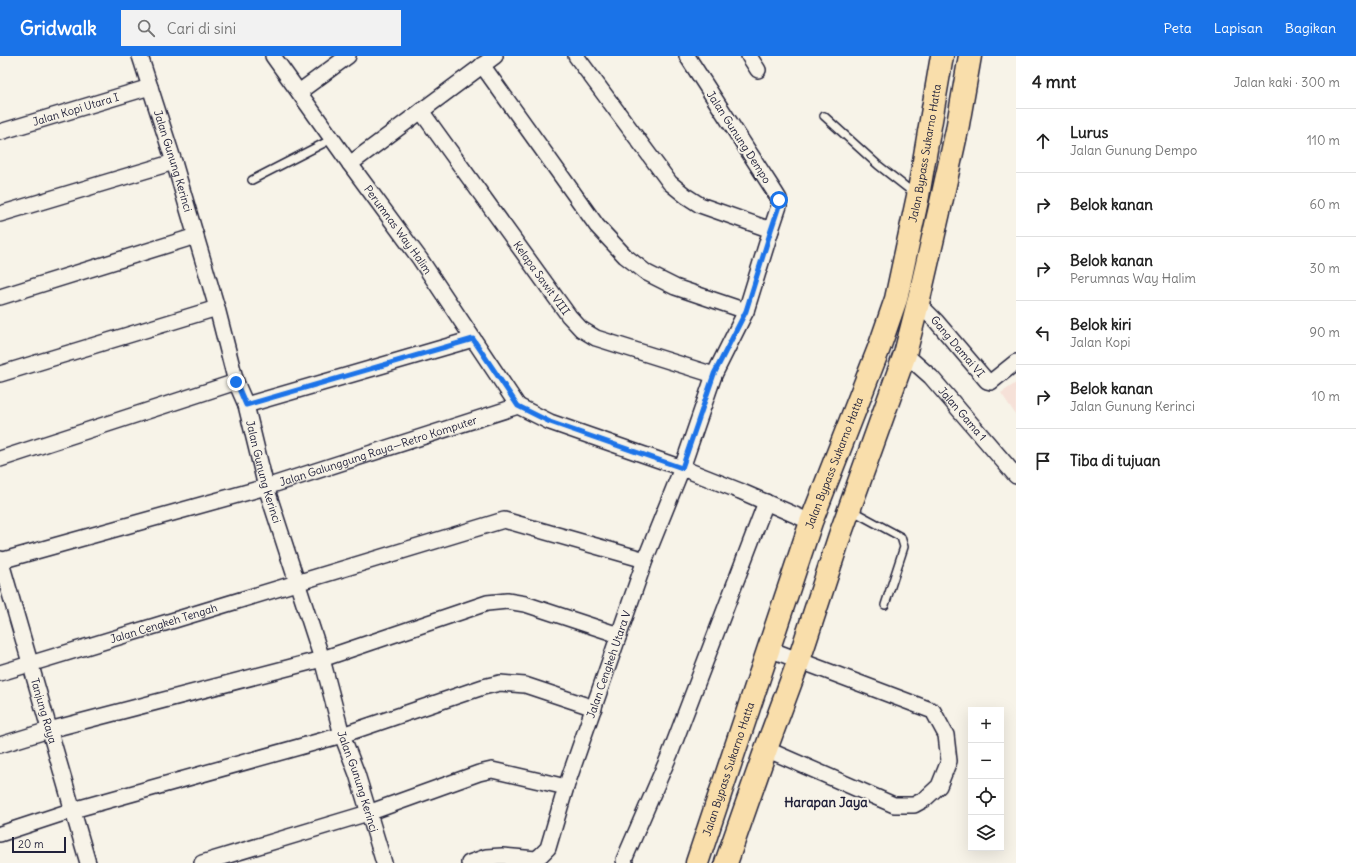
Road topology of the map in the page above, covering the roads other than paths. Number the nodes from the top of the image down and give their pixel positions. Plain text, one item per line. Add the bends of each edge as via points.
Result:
1 (140, 56) edge
2 (273, 56) edge
3 (348, 56) edge
4 (494, 56) edge
5 (576, 56) edge
6 (687, 56) edge
7 (749, 56) edge
8 (942, 56) edge
9 (970, 56) edge
10 (482, 65) junction
11 (758, 70) dead end
12 (150, 86) junction
13 (299, 92) junction
14 (421, 111) junction
15 (824, 116) dead end
16 (0, 132) edge
17 (332, 139) junction
18 (174, 162) junction
19 (350, 164) junction
20 (252, 180) dead end
21 (918, 196) junction
22 (0, 214) edge
23 (771, 230) junction
24 (196, 236) junction
25 (0, 297) edge
26 (918, 304) junction
27 (217, 308) junction
28 (746, 311) junction
29 (473, 339) junction
30 (905, 354) junction
31 (1016, 362) edge
32 (0, 374) edge
33 (714, 374) junction
34 (236, 382) junction
35 (246, 405) junction
36 (518, 406) junction
37 (0, 460) edge
38 (682, 468) junction
39 (1016, 476) edge
40 (266, 487) junction
41 (766, 502) junction
42 (850, 508) junction
43 (811, 522) junction
44 (646, 560) junction
45 (0, 561) edge
46 (792, 581) junction
47 (298, 583) junction
48 (824, 587) junction
49 (885, 604) dead end
50 (619, 635) junction
51 (769, 649) junction
52 (322, 659) junction
53 (799, 660) junction
54 (30, 664) junction
55 (0, 673) edge
56 (594, 708) junction
57 (49, 730) junction
58 (342, 735) junction
59 (0, 745) edge
60 (766, 749) junction
61 (566, 787) junction
62 (73, 810) junction
63 (368, 813) junction
64 (0, 834) edge
65 (88, 863) edge
66 (202, 863) edge
67 (384, 863) edge
68 (470, 863) edge
69 (625, 863) edge
70 (697, 863) edge
71 (726, 863) edge

1 - 12 street, Jalan Gunung Kerinci
2 - 13 street, Perumnas Way Halim
3 - 13 street
4 - 10 street
5 - 23 street via 670,183 700,205
6 - 23 street, Jalan Gunung Dempo via 779,200
7 - 11 street
8 - 21 highway, Jalan Bypass Sukarno Hatta
9 - 26 highway via 957,130
10 - 14 street
10 - 28 street via 597,226 625,256 647,273 675,287
12 - 16 street, Jalan Kopi Utara I
12 - 18 street, Jalan Gunung Kerinci
13 - 17 street, Perumnas Way Halim
14 - 19 street
14 - 33 street, Kelapa Sawit VIII via 569,316 582,329 596,338
15 - 21 lane via 878,165
17 - 19 street, Perumnas Way Halim
17 - 20 lane
18 - 22 street
18 - 24 street, Jalan Gunung Kerinci
19 - 29 street, Perumnas Way Halim via 420,259
21 - 43 highway, Jalan Bypass Sukarno Hatta via 896,299
23 - 28 street, Jalan Gunung Dempo
24 - 25 street
24 - 27 street, Jalan Gunung Kerinci
26 - 30 highway
26 - 31 street, Gang Damai VI via 936,321 987,381 991,382
27 - 32 street
27 - 34 street, Jalan Gunung Kerinci
28 - 33 street, Jalan Gunung Dempo
29 - 35 street
29 - 36 street, Perumnas Way Halim
30 - 39 street, Jalan Gama 1 via 931,377
30 - 42 highway
33 - 38 street, Jalan Gunung Dempo
34 - 35 street, Jalan Gunung Kerinci
34 - 37 street
35 - 40 street, Jalan Gunung Kerinci
36 - 38 street via 550,422
36 - 40 street, Jalan Galunggung Raya—Retro Komputer
38 - 41 street
38 - 44 street, Jalan Cengkeh Utara V
40 - 45 street, Jalan Galunggung Raya—Retro Komputer
40 - 47 street, Jalan Gunung Kerinci
41 - 43 street
41 - 69 street via 670,754 624,860
42 - 48 highway
42 - 49 lane via 901,537 904,548
43 - 46 highway, Jalan Bypass Sukarno Hatta
44 - 47 street, Jalan Cengkeh Tengah via 504,520
44 - 50 street, Jalan Cengkeh Utara V
45 - 54 street, Tanjung Raya
46 - 48 highway
46 - 51 highway, Jalan Bypass Sukarno Hatta
47 - 52 street, Jalan Gunung Kerinci
47 - 54 street, Jalan Cengkeh Tengah
48 - 53 highway
50 - 52 street via 525,604 507,601 487,603
50 - 56 street, Jalan Cengkeh Utara V
51 - 53 street
51 - 70 highway, Jalan Bypass Sukarno Hatta
52 - 57 street
52 - 58 street, Jalan Gunung Kerinci
53 - 60 highway
53 - 60 street via 933,711 946,735 948,761 939,786 925,800 914,805 894,805
54 - 55 street, Jalan Cengkeh Tengah
54 - 57 street, Tanjung Raya
56 - 58 street via 525,685 500,683
56 - 61 street, Jalan Cengkeh Utara V
57 - 59 street
57 - 62 street, Tanjung Raya
58 - 62 street
58 - 63 street, Jalan Gunung Kerinci
60 - 71 highway
61 - 63 street via 492,770
61 - 68 street, Jalan Cengkeh Utara V via 548,848 536,859 502,856 486,857
62 - 64 street
62 - 65 street, Tanjung Raya
63 - 66 street
63 - 67 street, Jalan Gunung Kerinci

